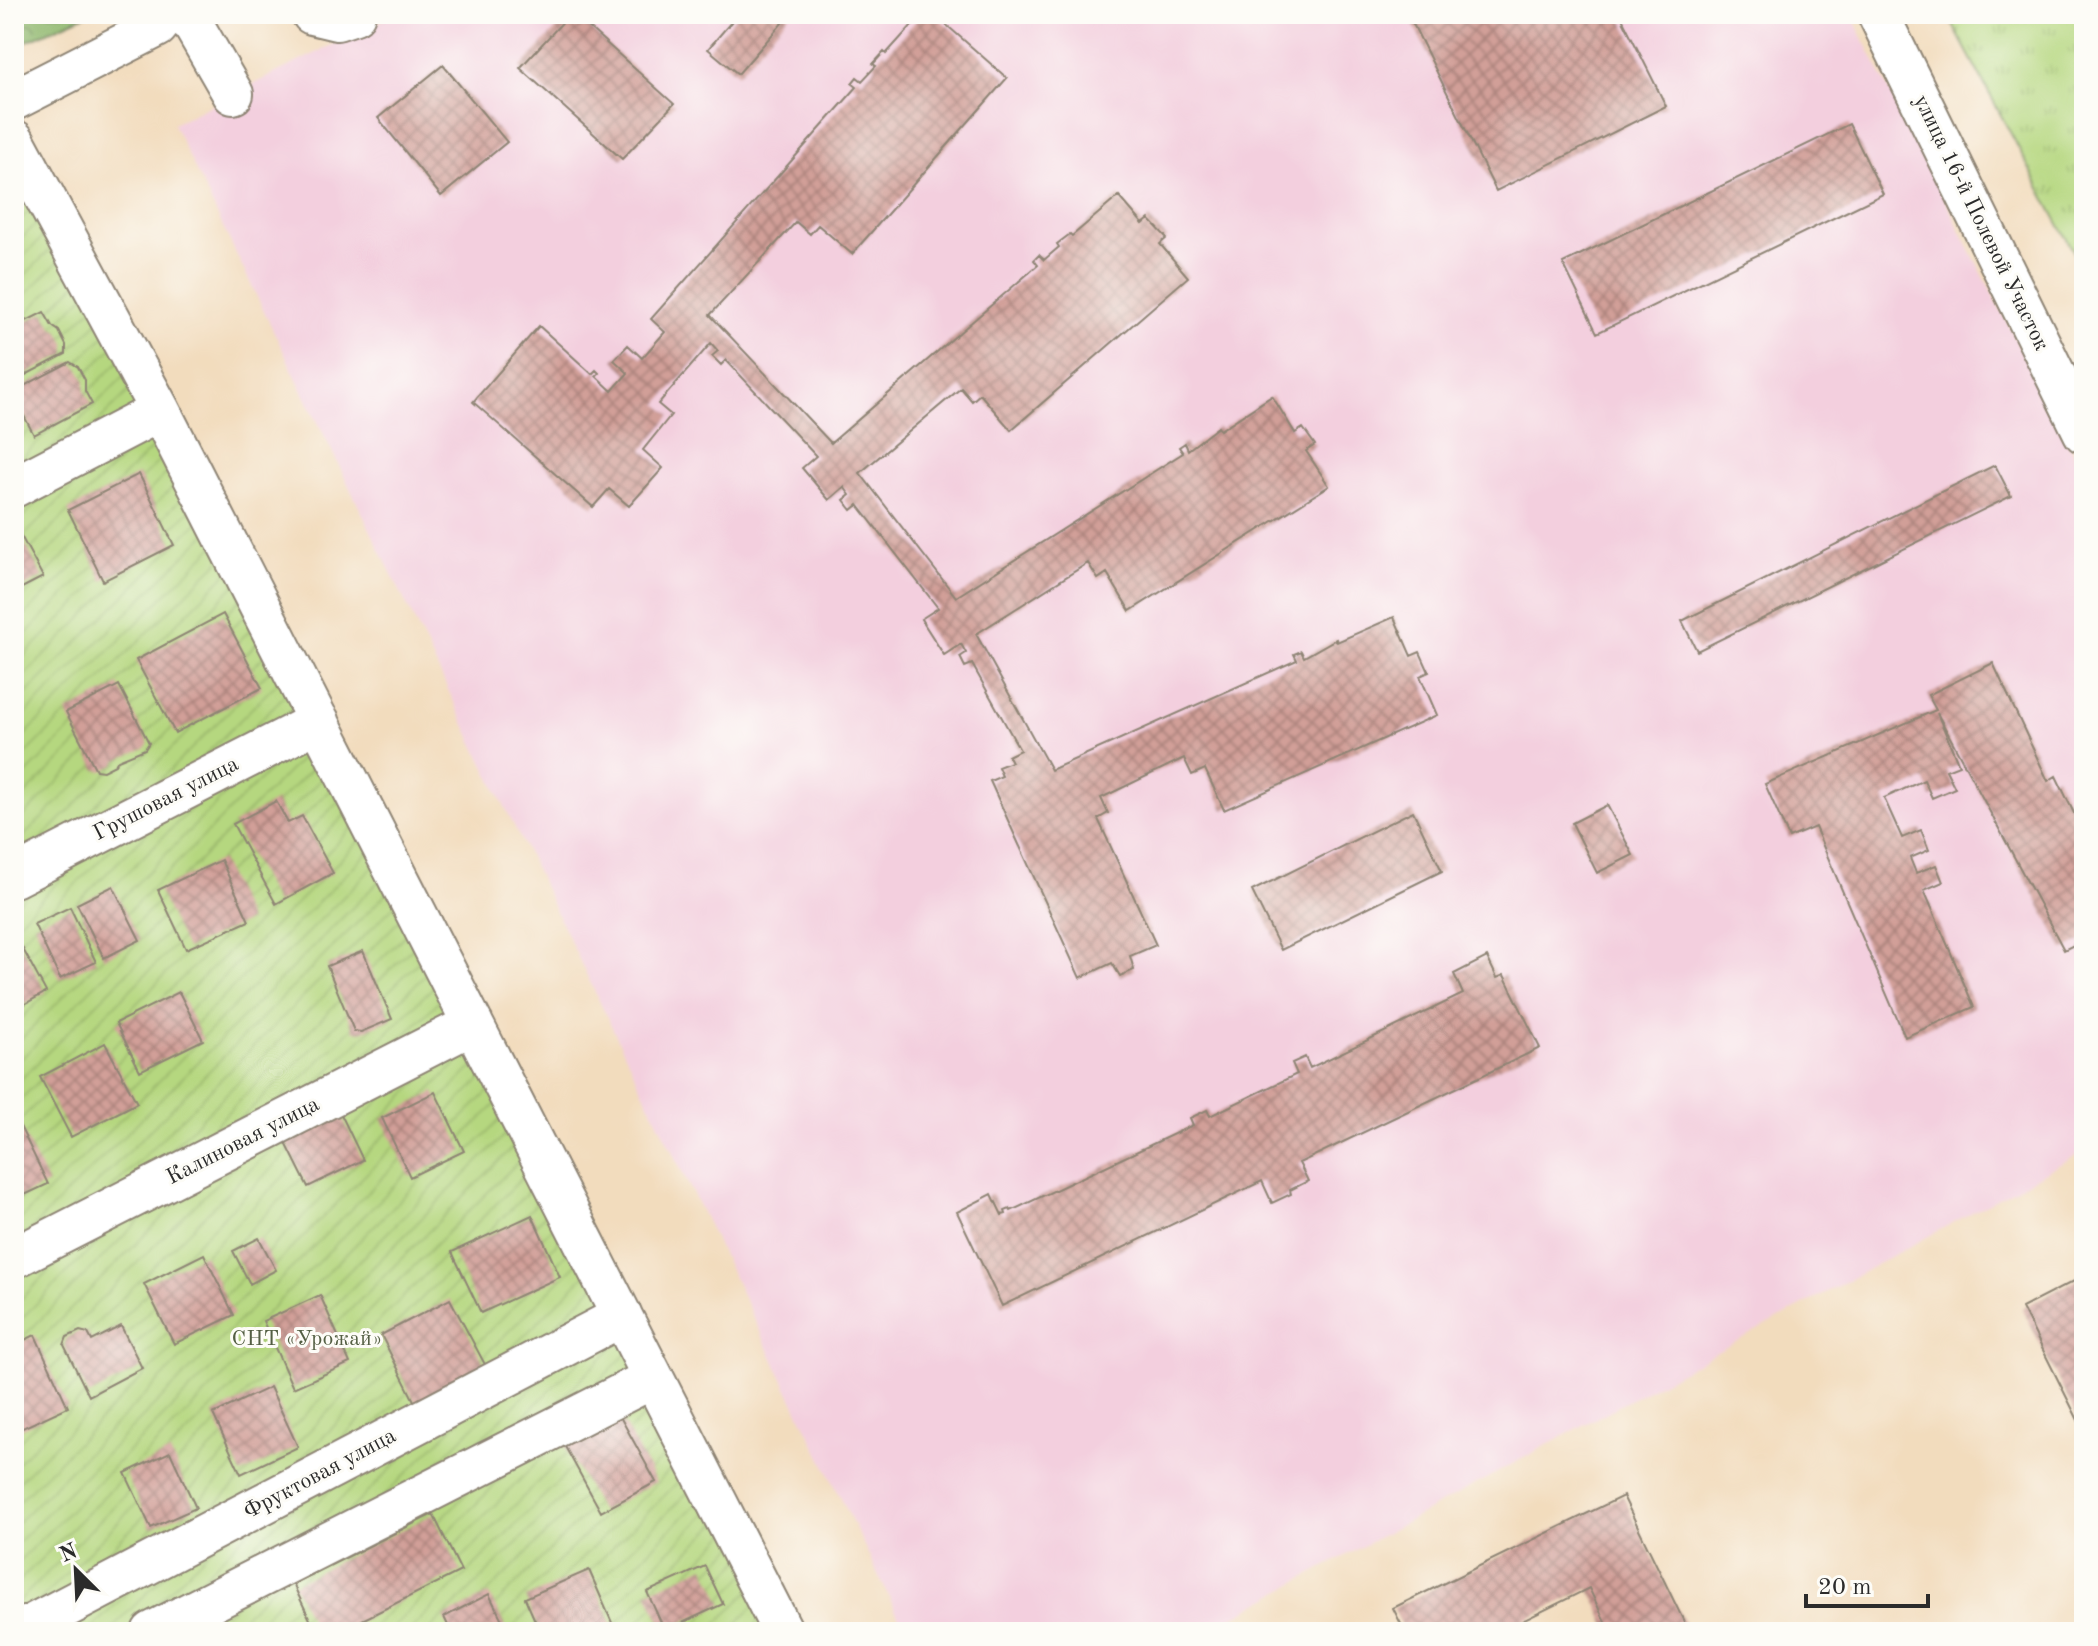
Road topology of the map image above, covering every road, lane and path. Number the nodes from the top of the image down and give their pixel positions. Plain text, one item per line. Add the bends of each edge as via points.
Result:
1 (168, 14) edge
2 (187, 14) edge
3 (312, 14) edge
4 (355, 14) edge
5 (1878, 14) edge
6 (233, 94) dead end
7 (14, 100) edge
8 (14, 140) edge
9 (160, 411) junction
10 (2084, 433) edge
11 (14, 487) edge
12 (319, 721) junction
13 (14, 877) edge
14 (473, 1024) junction
15 (14, 1258) edge
16 (622, 1316) junction
17 (653, 1378) junction
18 (776, 1630) edge
19 (18, 1632) edge
20 (152, 1632) edge

1 - 7 street via 157,27
2 - 6 street
3 - 4 street via 337,20
5 - 10 street, улица 16-й Полевой Участок
8 - 9 street
9 - 11 street
9 - 12 street
12 - 13 street, Грушовая улица
12 - 14 street
14 - 15 street, Калиновая улица
14 - 16 street
16 - 17 street
16 - 19 street, Фруктовая улица
17 - 18 street
17 - 20 street

